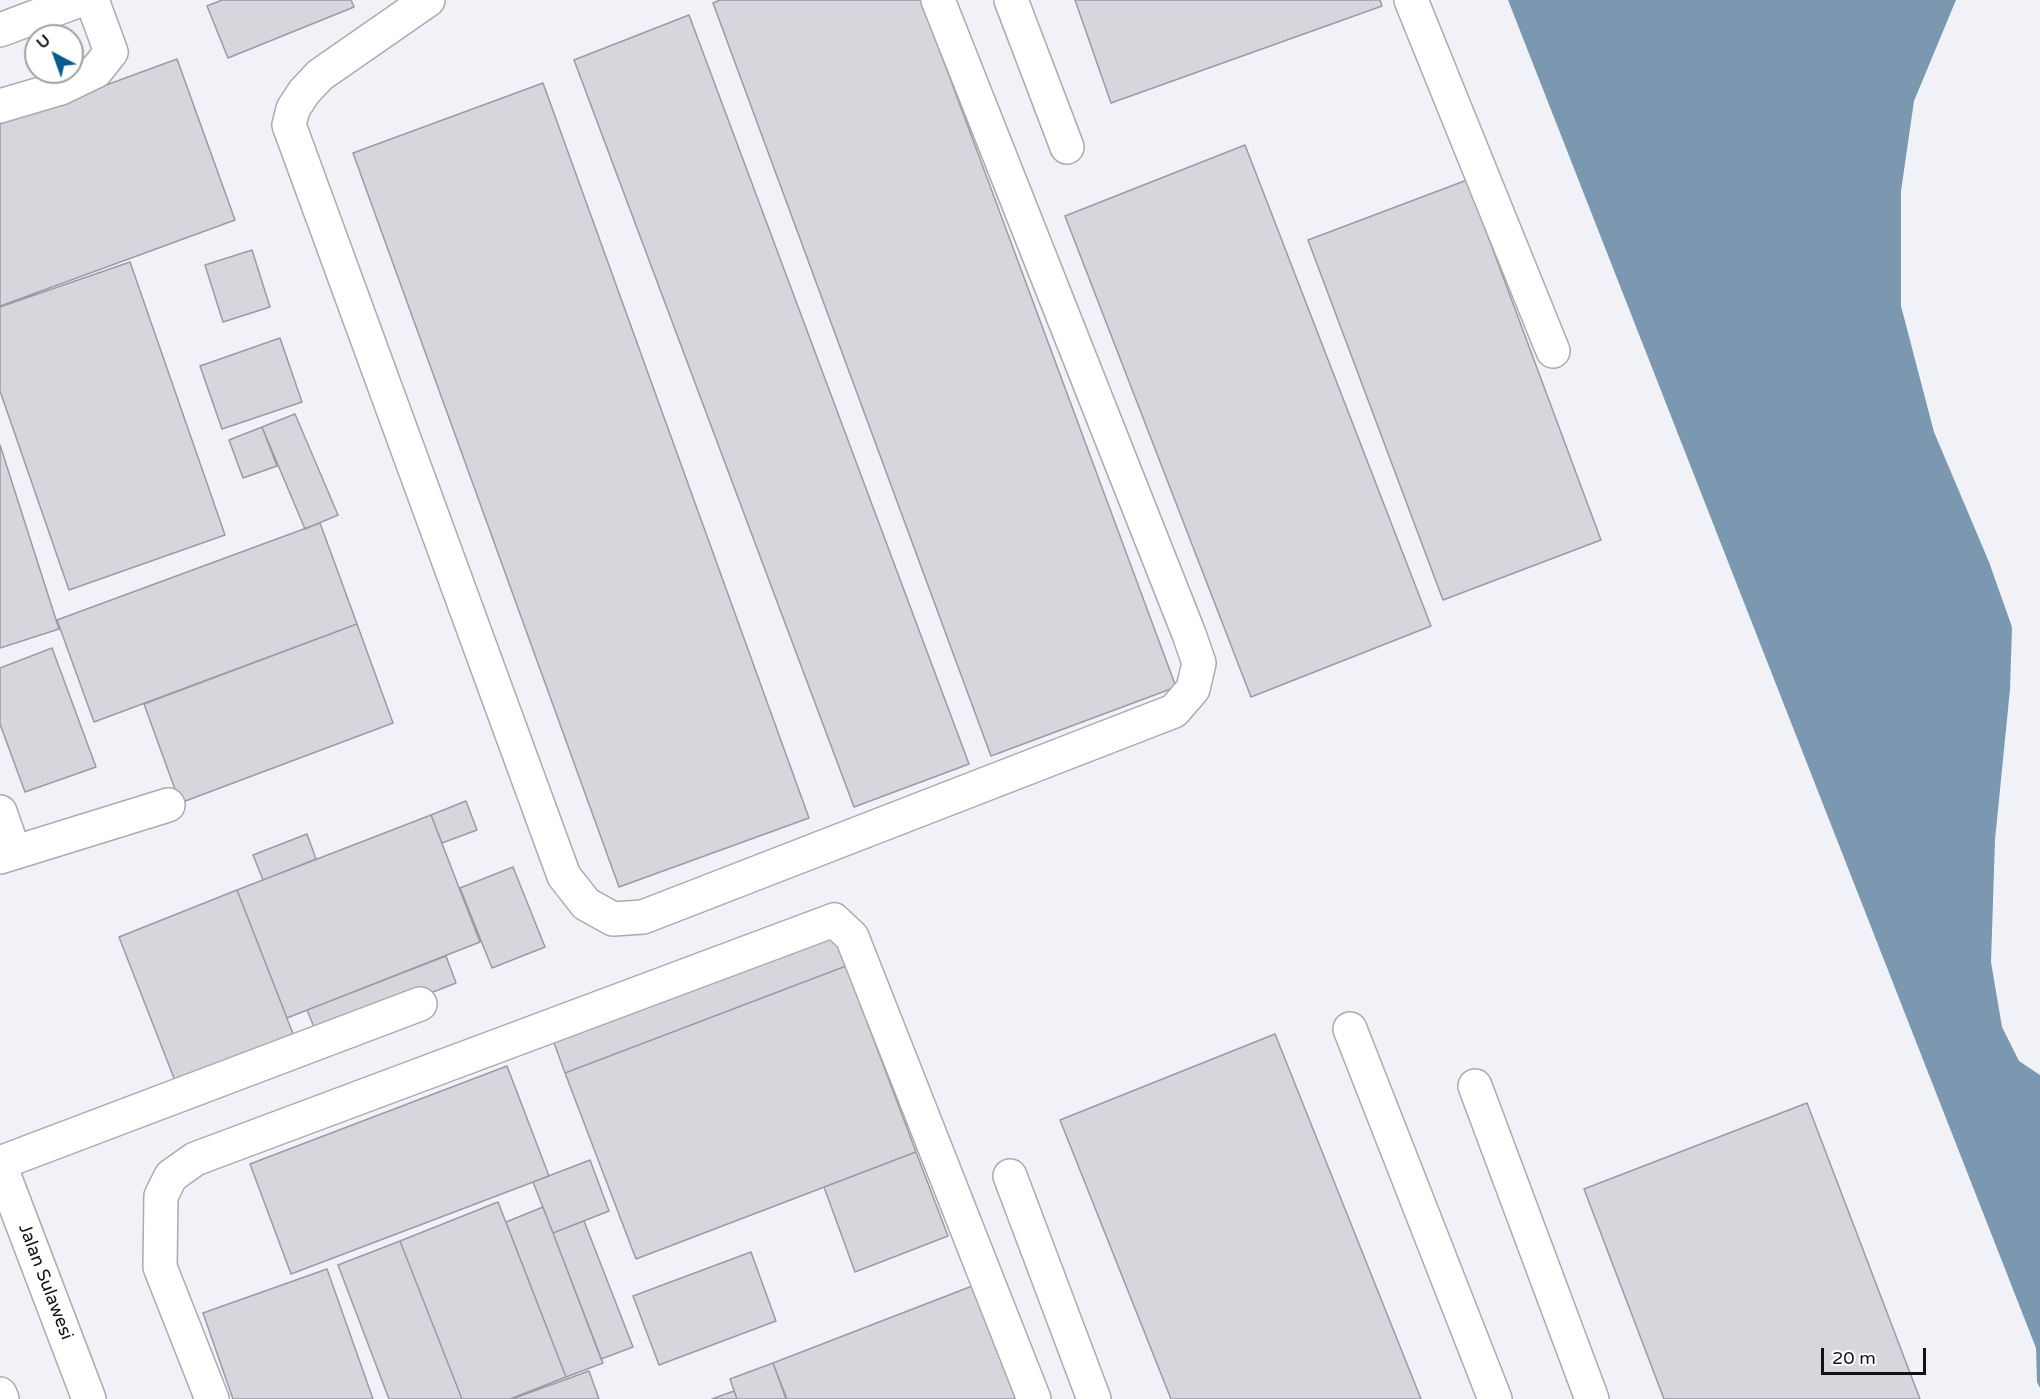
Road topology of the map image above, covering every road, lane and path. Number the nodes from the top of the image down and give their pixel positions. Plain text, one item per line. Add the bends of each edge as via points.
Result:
1 (80, 0) edge
2 (92, 0) edge
3 (938, 0) edge
4 (1011, 0) edge
5 (1411, 0) edge
6 (424, 1) edge
7 (0, 30) edge
8 (0, 106) edge
9 (1067, 147) dead end
10 (1553, 351) dead end
11 (168, 805) dead end
12 (0, 812) edge
13 (7, 854) edge
14 (420, 1004) dead end
15 (1350, 1029) dead end
16 (1475, 1086) dead end
17 (0, 1164) edge
18 (1010, 1176) dead end
19 (0, 1394) edge
20 (2, 1399) edge
21 (89, 1399) edge
22 (212, 1399) edge
23 (1034, 1399) edge
24 (1094, 1399) edge
25 (1495, 1399) edge
26 (1592, 1399) edge

1 - 7 street
2 - 8 street via 111,52 96,71 61,88
3 - 6 street via 1189,634 1199,663 1193,689 1174,711 643,917 613,919 586,904 564,876 289,125 293,109 320,75
4 - 9 street
5 - 10 street
11 - 13 street
12 - 13 street
14 - 17 street
15 - 25 street
16 - 26 street
17 - 21 street, Jalan Sulawesi
18 - 24 street
19 - 20 street
22 - 23 street via 160,1267 161,1196 171,1176 195,1159 834,920 852,937

